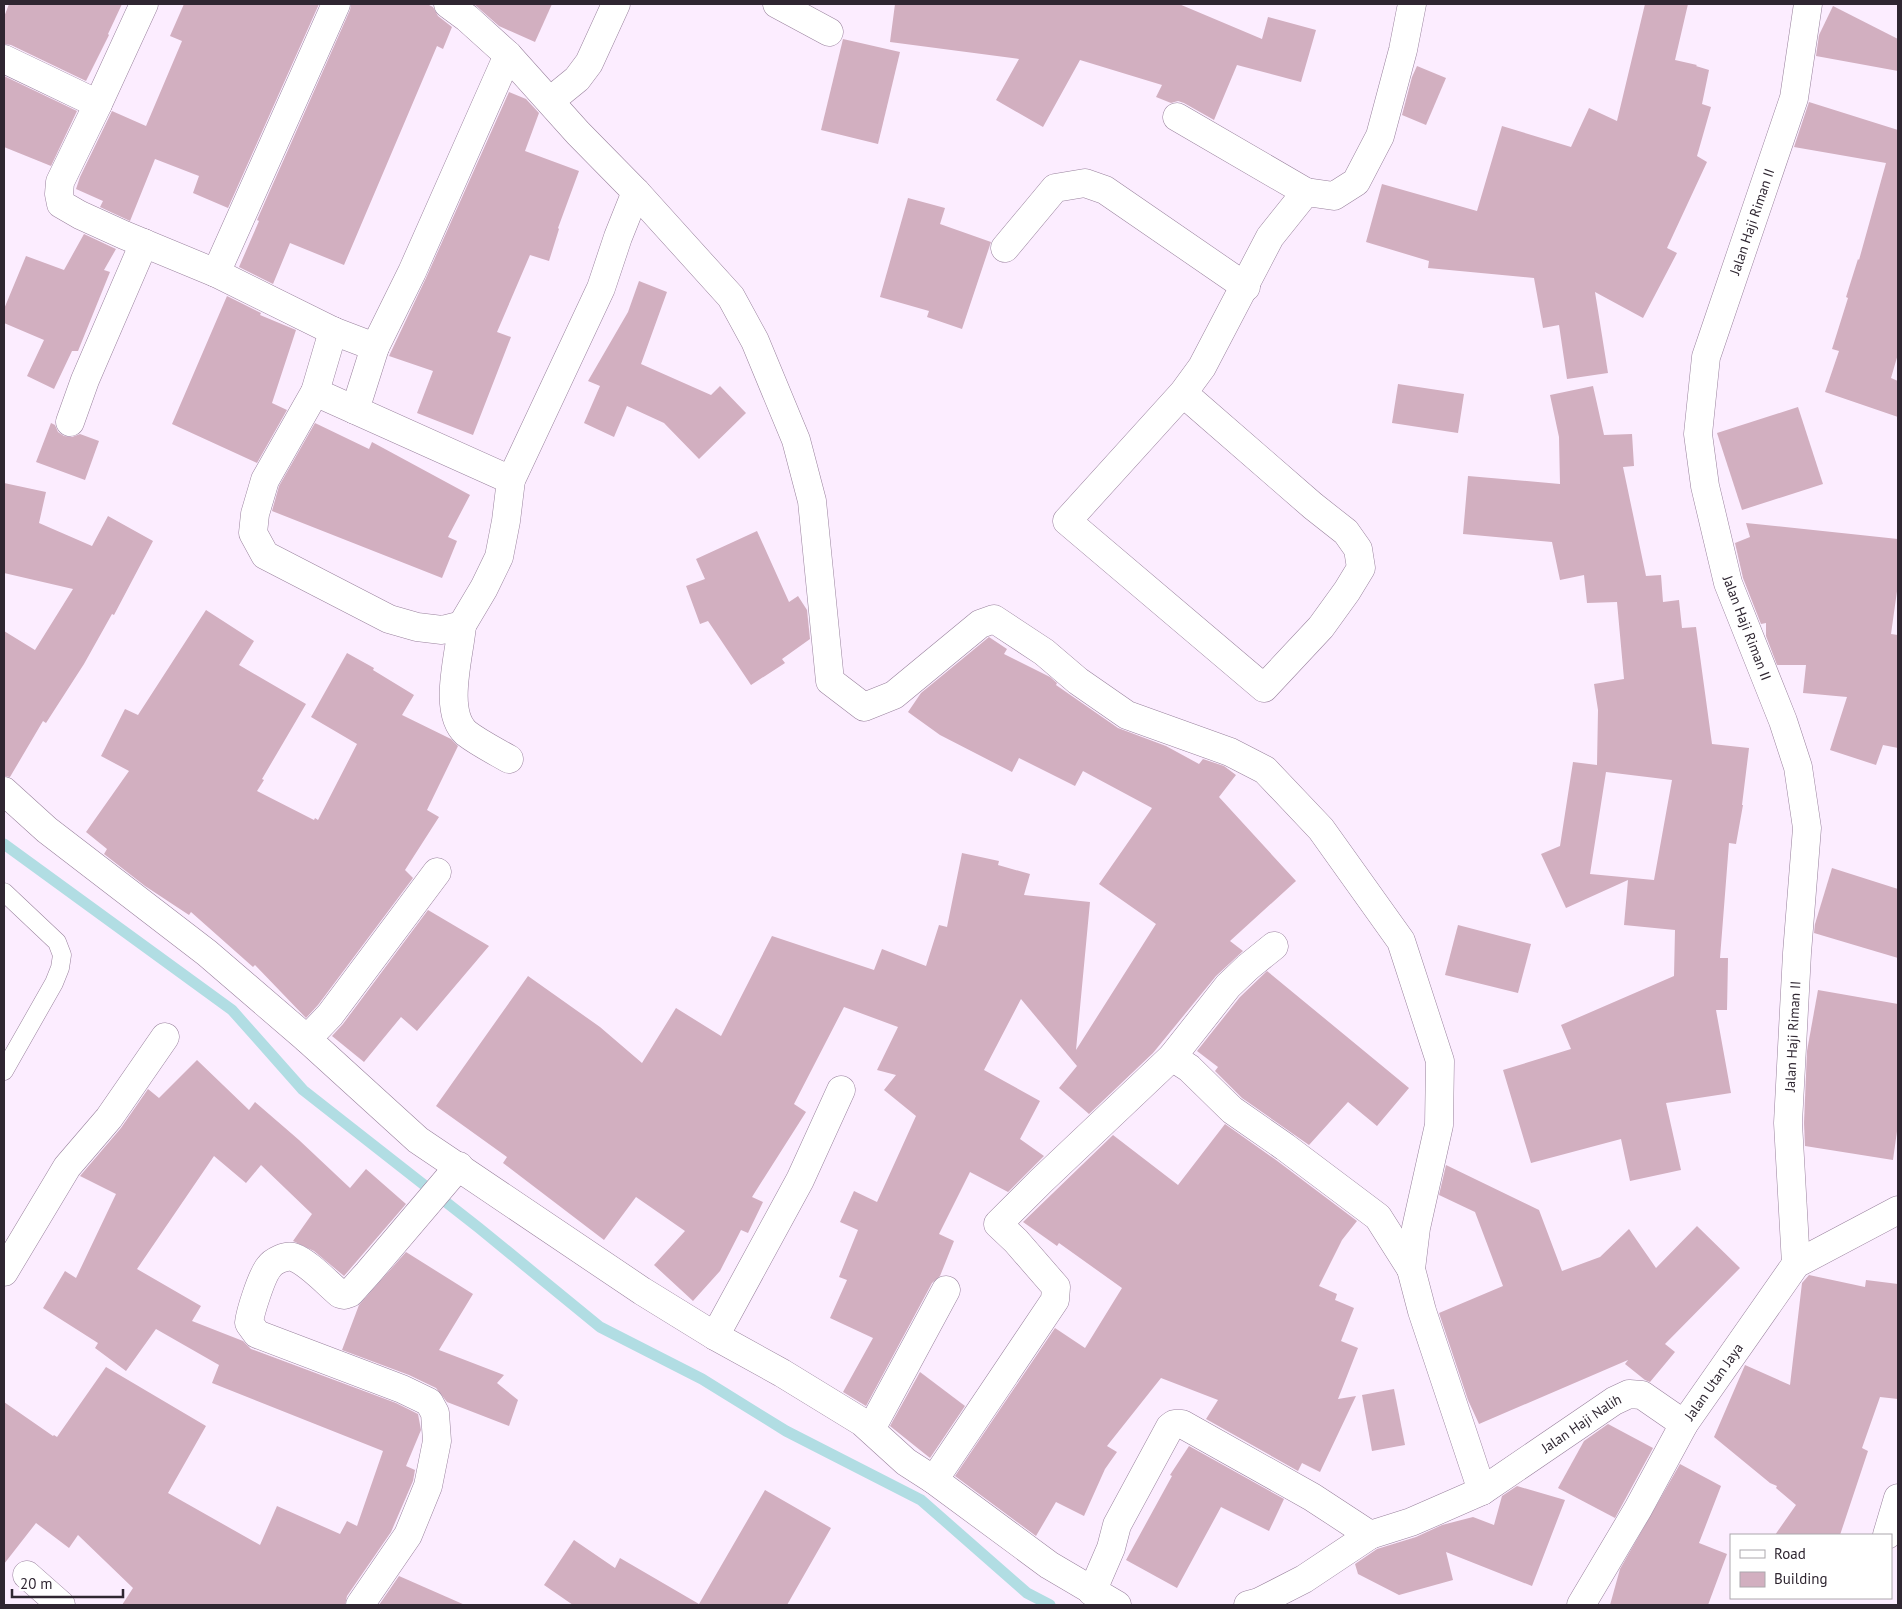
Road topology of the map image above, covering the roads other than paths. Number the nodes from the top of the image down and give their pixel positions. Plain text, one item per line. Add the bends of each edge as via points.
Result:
1 (144, 4) edge
2 (336, 4) edge
3 (448, 4) edge
4 (616, 4) edge
5 (777, 4) edge
6 (1412, 4) edge
7 (1808, 4) edge
8 (829, 32) dead end
9 (508, 55) junction
10 (4, 59) edge
11 (550, 101) junction
12 (98, 104) junction
13 (1177, 117) dead end
14 (636, 192) junction
15 (1306, 192) junction
16 (144, 243) junction
17 (1005, 248) dead end
18 (216, 273) junction
19 (1246, 287) junction
20 (333, 331) junction
21 (375, 347) junction
22 (315, 392) junction
23 (1183, 394) junction
24 (355, 410) junction
25 (70, 422) dead end
26 (511, 480) junction
27 (462, 624) junction
28 (509, 759) dead end
29 (4, 790) edge
30 (437, 872) dead end
31 (4, 892) edge
32 (1274, 946) dead end
33 (165, 1037) dead end
34 (307, 1039) junction
35 (1172, 1057) junction
36 (4, 1071) edge
37 (841, 1090) dead end
38 (452, 1174) junction
39 (1898, 1210) edge
40 (1796, 1264) junction
41 (1411, 1269) junction
42 (4, 1272) edge
43 (946, 1290) dead end
44 (714, 1336) junction
45 (1684, 1424) junction
46 (871, 1429) junction
47 (934, 1480) junction
48 (1482, 1491) junction
49 (1898, 1498) edge
50 (1887, 1534) edge
51 (1370, 1535) junction
52 (28, 1574) dead end
53 (1092, 1592) junction
54 (61, 1605) edge
55 (360, 1605) edge
56 (1117, 1605) edge
57 (1248, 1605) edge
58 (1580, 1605) edge

1 - 12 street
2 - 18 street
3 - 9 street
4 - 11 street via 589,63 577,79
5 - 8 street
6 - 15 street via 1380,136 1356,182 1334,196
7 - 40 street, Jalan Haji Riman II via 1794,98 1706,357 1698,434 1705,486 1728,583 1783,721 1798,768 1807,828 1788,1124
9 - 11 street
9 - 21 street via 412,272
10 - 12 street
11 - 14 street
12 - 16 street via 60,182 58,194 61,204
13 - 15 street
14 - 26 street via 601,288
14 - 41 street via 731,297 755,341 796,440 812,501 830,681 864,707 894,695 980,624 994,619 1044,652 1078,681 1127,715 1230,752 1265,770 1320,830 1370,897 1401,942 1440,1061 1439,1125 1416,1228
15 - 19 street via 1270,237
16 - 18 street
16 - 25 street
17 - 19 street via 1055,188 1085,183 1104,190
18 - 20 street
19 - 23 street via 1202,367
20 - 21 street
20 - 22 street
21 - 24 street
22 - 24 street
22 - 27 street via 265,480 253,532 265,555 389,619 442,630
23 - 23 street via 1067,521 1264,688 1321,628 1348,590 1361,568 1358,550 1346,532
24 - 26 street
26 - 27 street via 499,557
27 - 28 street via 453,691 456,718 465,732
29 - 34 street via 47,830 208,953
30 - 34 street via 330,1015
31 - 36 lane via 57,942 62,955 54,983
32 - 35 street via 1228,986
33 - 42 street via 109,1118 67,1167
34 - 38 street
35 - 41 street via 1189,1068 1232,1110 1378,1217
35 - 47 street via 998,1224 1056,1287 1055,1300
37 - 44 street via 800,1180
38 - 44 street
38 - 55 street via 350,1293 340,1294 293,1257 283,1257 269,1267 250,1310 249,1322 257,1334 402,1390 429,1402 435,1413 437,1442 428,1486 408,1535
39 - 40 street, Jalan Utan Jaya
40 - 45 street, Jalan Utan Jaya
41 - 48 street
43 - 46 street
44 - 46 street via 782,1373
45 - 48 street, Jalan Haji Nalih via 1642,1394 1629,1394
45 - 58 street, Jalan Utan Jaya
46 - 47 street via 906,1462
47 - 53 street via 1049,1565
48 - 51 street, Jalan Haji Nalih via 1411,1522
49 - 50 street
51 - 53 street via 1312,1498 1178,1423 1170,1427 1117,1525
51 - 57 street, Jalan Haji Nalih via 1304,1579
52 - 54 street
53 - 56 street

